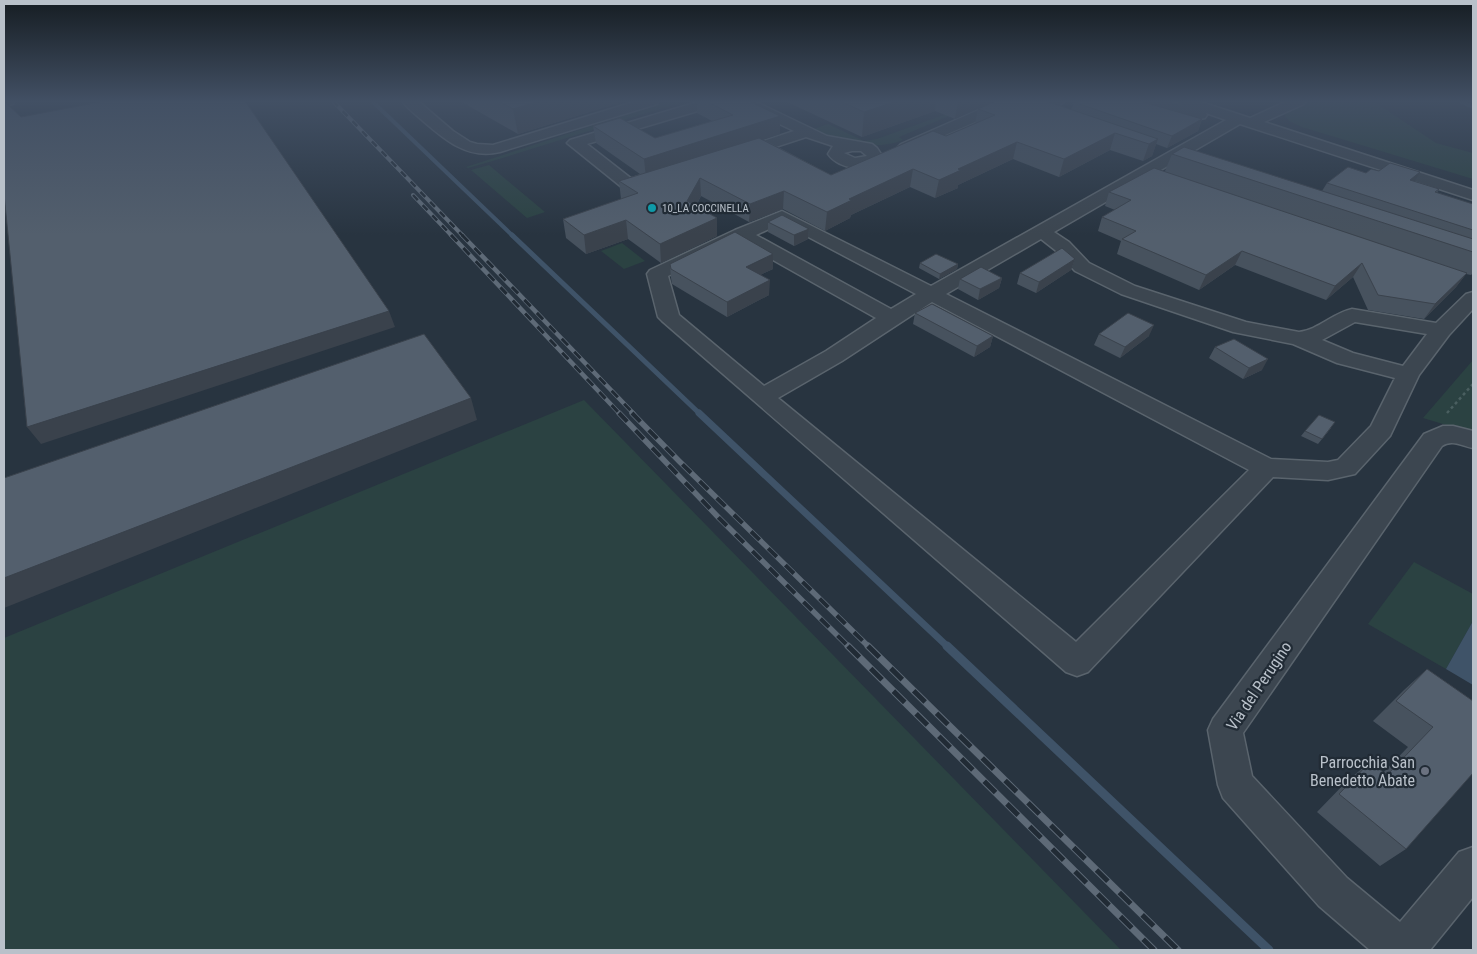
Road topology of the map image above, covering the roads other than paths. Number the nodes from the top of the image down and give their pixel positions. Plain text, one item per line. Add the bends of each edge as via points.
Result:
1 (465, 146) edge
2 (506, 146) edge
3 (578, 146) edge
4 (766, 146) edge
5 (830, 146) edge
6 (844, 146) edge
7 (908, 146) edge
8 (1192, 146) edge
9 (1306, 146) edge
10 (1354, 146) edge
11 (1153, 149) edge
12 (836, 151) junction
13 (862, 151) junction
14 (1171, 156) junction
15 (717, 162) edge
16 (1190, 162) edge
17 (1144, 172) junction
18 (1162, 178) edge
19 (666, 179) edge
20 (1473, 182) edge
21 (1473, 195) edge
22 (1041, 231) junction
23 (741, 234) junction
24 (1470, 288) edge
25 (931, 294) junction
26 (891, 318) junction
27 (1441, 330) junction
28 (1299, 339) junction
29 (1408, 374) junction
30 (762, 397) junction
31 (1473, 440) edge
32 (1267, 468) junction
33 (1473, 866) edge
34 (1403, 950) edge

1 - 2 street via 486,150
3 - 19 street via 636,189
4 - 15 street
5 - 12 street
6 - 13 street
7 - 13 street via 895,151
8 - 14 street
9 - 21 street
10 - 20 street
11 - 14 street
12 - 13 street via 842,148
12 - 13 street via 837,157 858,163
14 - 16 street
14 - 17 street
17 - 18 street
17 - 22 street
22 - 25 street
22 - 28 street via 1062,246 1082,267 1128,290 1241,327
23 - 25 street via 782,216
23 - 26 street
23 - 30 lane via 657,274 669,317
24 - 27 street
25 - 26 street
25 - 32 street
26 - 30 street via 834,356
27 - 28 street via 1352,315 1312,337
27 - 29 street
28 - 29 street via 1346,358
29 - 32 street via 1380,430 1346,468 1328,471
30 - 32 street via 1077,662
31 - 34 street, Via del Perugino via 1448,433 1433,440 1225,730 1236,785 1333,892
33 - 34 street

